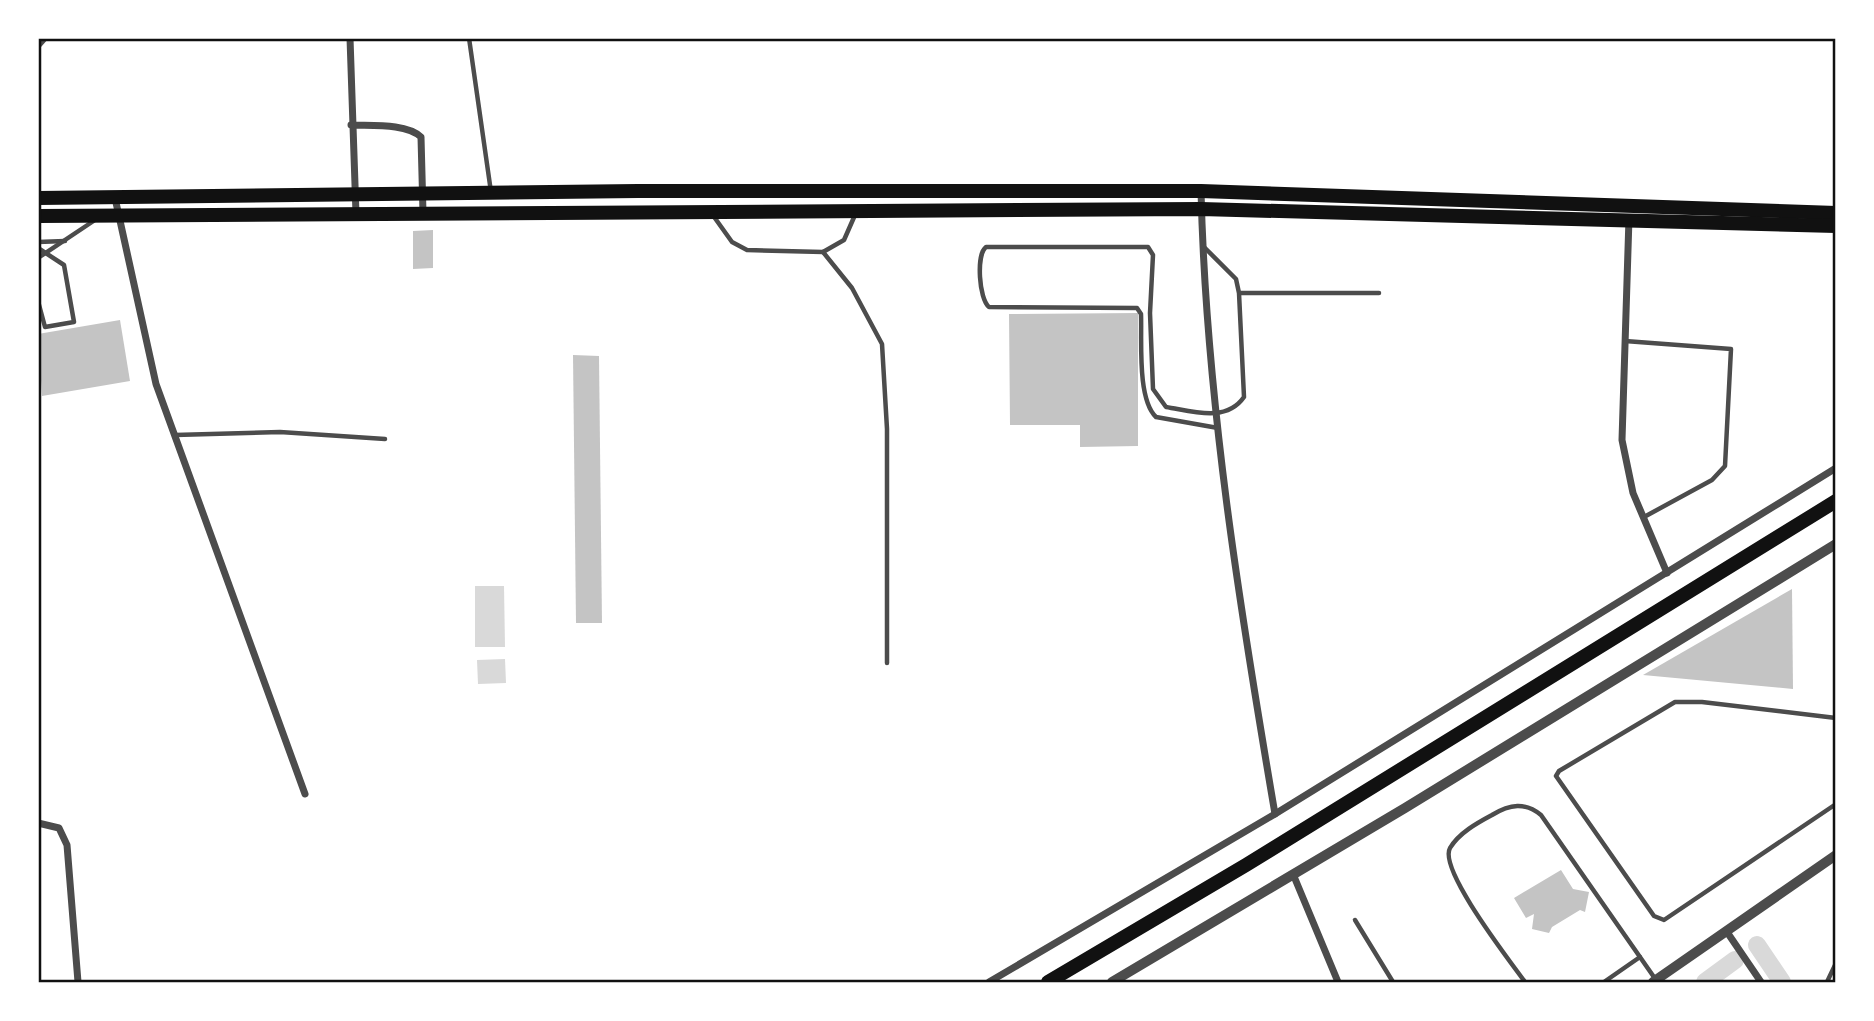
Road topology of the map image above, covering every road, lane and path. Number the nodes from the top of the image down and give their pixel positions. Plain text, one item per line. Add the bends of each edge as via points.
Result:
1 (46, 38) edge
2 (350, 38) edge
3 (470, 38) edge
4 (38, 47) edge
5 (351, 125) junction
6 (1201, 191) junction
7 (491, 192) junction
8 (424, 193) junction
9 (954, 193) junction
10 (354, 194) junction
11 (100, 197) junction
12 (115, 197) junction
13 (38, 198) edge
14 (1629, 207) junction
15 (1201, 209) junction
16 (956, 210) junction
17 (857, 211) junction
18 (711, 212) junction
19 (1836, 213) edge
20 (356, 214) junction
21 (423, 214) junction
22 (118, 215) junction
23 (38, 216) edge
24 (99, 216) junction
25 (1763, 218) junction
26 (1629, 222) junction
27 (1836, 226) edge
28 (65, 241) junction
29 (38, 242) edge
30 (1204, 247) junction
31 (38, 248) edge
32 (823, 252) junction
33 (46, 255) junction
34 (38, 258) edge
35 (1239, 293) junction
36 (1379, 293) dead end
37 (38, 301) edge
38 (1625, 341) junction
39 (1218, 414) junction
40 (1219, 428) junction
41 (175, 435) junction
42 (386, 439) dead end
43 (1836, 468) edge
44 (1836, 501) edge
45 (1644, 517) junction
46 (1836, 544) edge
47 (1667, 573) junction
48 (887, 663) dead end
49 (1836, 718) edge
50 (305, 794) dead end
51 (1836, 804) edge
52 (1275, 814) junction
53 (38, 823) edge
54 (1836, 855) edge
55 (1293, 874) junction
56 (1356, 920) dead end
57 (1727, 932) junction
58 (1640, 957) junction
59 (1836, 963) edge
60 (1655, 981) edge
61 (78, 982) edge
62 (989, 982) edge
63 (1048, 982) edge
64 (1112, 982) edge
65 (1338, 982) edge
66 (1393, 982) edge
67 (1525, 982) edge
68 (1604, 982) edge
69 (1761, 982) edge
70 (1827, 982) edge

1 - 4 lane
2 - 5 street
3 - 7 lane
5 - 8 street via 419,134 424,145
5 - 10 street
6 - 9 main road
6 - 14 main road
6 - 15 street
7 - 8 main road
7 - 9 main road
8 - 10 main road
8 - 21 street
9 - 16 main road
10 - 12 main road
10 - 20 street
11 - 12 main road
11 - 13 main road
11 - 24 lane
12 - 22 street
14 - 25 main road
14 - 26 street
15 - 16 main road
15 - 26 main road
15 - 30 street
16 - 17 main road
17 - 18 main road
17 - 32 lane via 844,240
18 - 21 main road
18 - 32 lane via 732,242 747,250
19 - 25 main road
20 - 21 main road
20 - 22 main road
22 - 24 main road
22 - 41 street via 156,384
23 - 24 main road
24 - 28 lane
25 - 26 main road
25 - 27 main road
26 - 38 street
28 - 29 lane
28 - 33 lane
30 - 35 lane via 1236,279
30 - 39 street
31 - 33 lane
32 - 48 lane via 852,288 882,344 887,429
33 - 34 lane
33 - 37 lane via 64,265 75,322 45,327
35 - 36 lane
35 - 39 lane via 1244,397
38 - 45 street via 1622,440 1627,472
38 - 45 lane via 1731,349 1725,466 1712,480
39 - 40 street
39 - 40 lane via 1166,407 1153,389 1153,255 1148,247 982,250 983,298 989,307 1139,309 1144,389 1151,412 1156,417
40 - 52 street via 1238,597
41 - 42 lane via 280,432
41 - 50 street
43 - 47 street
44 - 63 main road
45 - 47 street
46 - 55 street
47 - 52 street
49 - 51 lane via 1675,702 1556,776 1654,916 1664,920
52 - 62 street
53 - 61 street via 59,828 66,845
54 - 57 street
55 - 64 street
55 - 65 street
56 - 66 lane
57 - 60 street
57 - 69 street
58 - 60 lane
58 - 67 lane via 1541,815 1520,804 1501,809 1467,830 1448,858 1460,887
58 - 68 lane
59 - 70 lane

